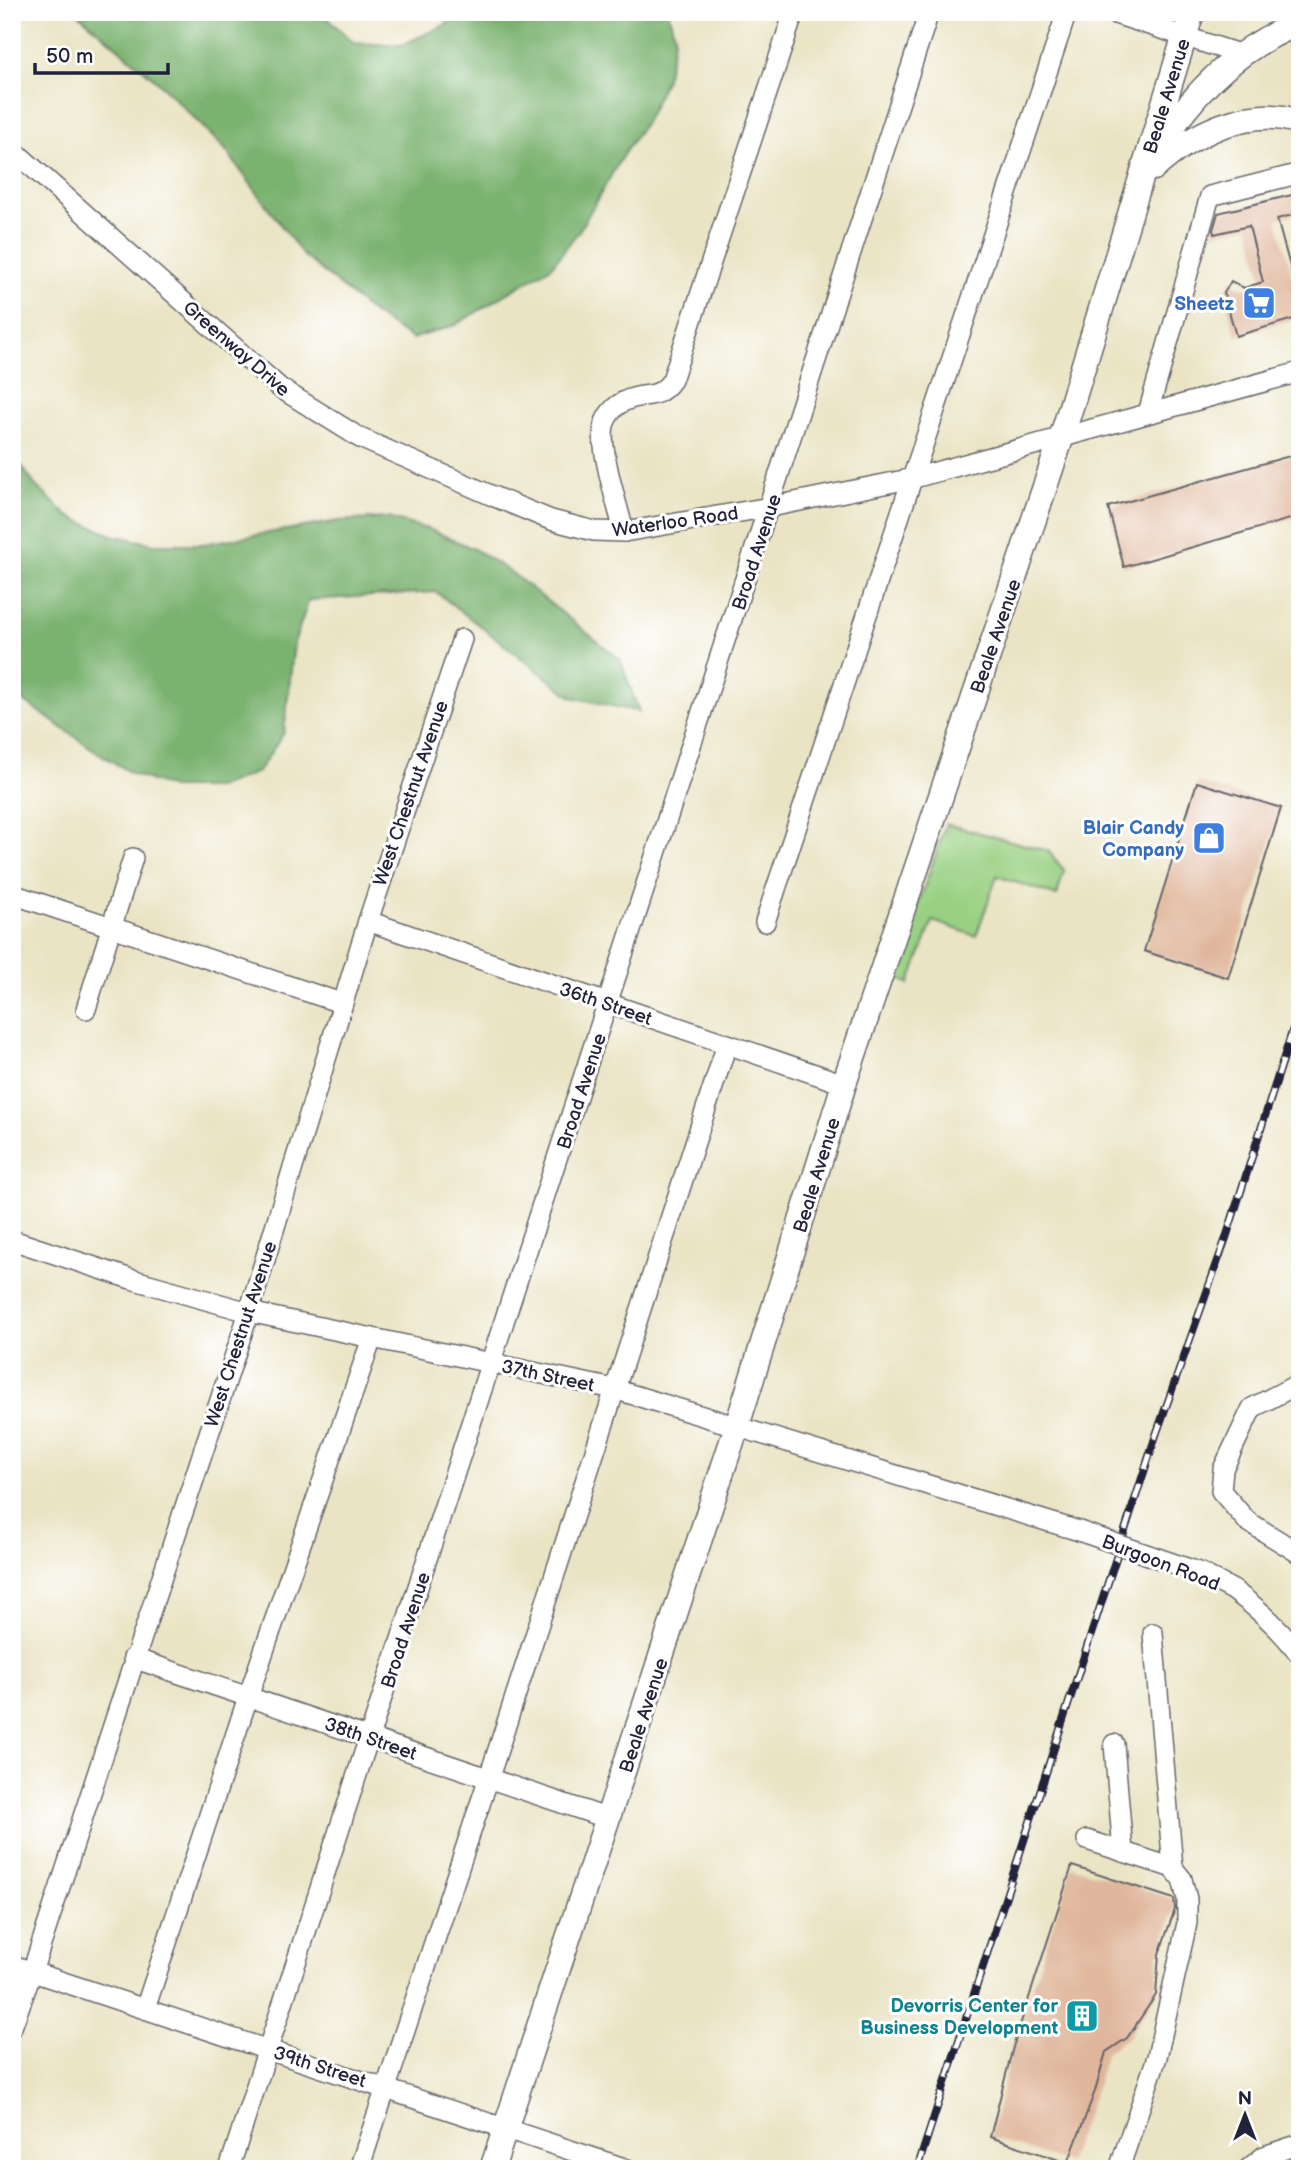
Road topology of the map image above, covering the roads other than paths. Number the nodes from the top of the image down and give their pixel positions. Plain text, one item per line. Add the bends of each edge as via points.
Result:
1 (794, 12) edge
2 (929, 12) edge
3 (1068, 12) edge
4 (1109, 12) edge
5 (1192, 12) edge
6 (1300, 23) edge
7 (1184, 37) junction
8 (1242, 55) junction
9 (1300, 122) edge
10 (12, 149) edge
11 (1300, 177) edge
12 (1140, 180) junction
13 (1300, 372) edge
14 (1148, 413) junction
15 (1062, 436) junction
16 (914, 478) junction
17 (495, 498) joint
18 (770, 507) junction
19 (624, 532) junction
20 (462, 639) dead end
21 (133, 858) dead end
22 (12, 894) edge
23 (368, 920) junction
24 (765, 922) dead end
25 (112, 926) junction
26 (341, 1003) junction
27 (609, 1004) junction
28 (86, 1009) dead end
29 (727, 1044) junction
30 (844, 1084) junction
31 (12, 1240) edge
32 (249, 1312) junction
33 (372, 1338) junction
34 (491, 1363) junction
35 (1300, 1383) edge
36 (614, 1389) junction
37 (737, 1426) junction
38 (1079, 1531) joint
39 (1300, 1554) edge
40 (1153, 1633) dead end
41 (1300, 1655) edge
42 (133, 1658) junction
43 (248, 1697) junction
44 (370, 1738) junction
45 (1114, 1744) dead end
46 (489, 1778) junction
47 (609, 1819) junction
48 (1087, 1840) dead end
49 (1123, 1852) junction
50 (1172, 1868) junction
51 (12, 1965) edge
52 (32, 1972) junction
53 (145, 2009) junction
54 (12, 2027) edge
55 (267, 2049) junction
56 (384, 2087) junction
57 (506, 2127) junction
58 (1300, 2144) edge
59 (229, 2169) edge
60 (359, 2169) edge
61 (492, 2169) edge
62 (627, 2169) edge
63 (1119, 2169) edge
64 (1248, 2169) edge

1 - 19 street via 672,380 664,391 626,400 607,416 603,443
2 - 18 street, Broad Avenue
3 - 16 street
4 - 7 street
5 - 7 main road, Beale Avenue
6 - 8 main road, Beale Avenue via 1262,39
7 - 8 street
7 - 12 main road, Beale Avenue
8 - 12 main road, Beale Avenue via 1204,85 1177,117
9 - 12 main road via 1261,117 1226,124 1194,138
10 - 17 street, Greenway Drive via 280,388 360,438
11 - 14 street via 1297,174 1210,196
12 - 15 main road, Beale Avenue
13 - 14 street, Waterloo Road
14 - 15 street, Waterloo Road
15 - 16 street, Waterloo Road
15 - 30 main road, Beale Avenue
16 - 18 street, Waterloo Road
16 - 24 street
17 - 19 street, Waterloo Road via 551,520 594,531
18 - 19 street, Waterloo Road
18 - 27 street, Broad Avenue
20 - 23 street, West Chestnut Avenue
21 - 25 street
22 - 25 street
23 - 26 street, West Chestnut Avenue
23 - 27 street, 36th Street
25 - 26 street
25 - 28 street
26 - 32 street, West Chestnut Avenue
27 - 29 street, 36th Street
27 - 34 street, Broad Avenue
29 - 30 street, 36th Street
29 - 36 street
30 - 37 main road, Beale Avenue
31 - 32 street, 37th Street
32 - 33 street, 37th Street
32 - 42 street, West Chestnut Avenue
33 - 34 street, 37th Street
33 - 43 street
34 - 36 street, 37th Street
34 - 44 street, Broad Avenue
35 - 39 street via 1252,1408 1223,1469 1221,1491 1247,1521
36 - 37 street, 37th Street
36 - 46 street
37 - 38 street, 37th Street
37 - 47 main road, Beale Avenue
38 - 41 street, Burgoon Road, bridge via 1201,1573 1233,1590 1260,1609
40 - 50 street
42 - 43 street, 38th Street
42 - 52 street, West Chestnut Avenue
43 - 44 street, 38th Street
43 - 53 street
44 - 46 street, 38th Street
44 - 55 street, Broad Avenue
45 - 49 street
46 - 47 street, 38th Street
46 - 56 street
47 - 57 main road, Beale Avenue
48 - 49 street
49 - 50 street
50 - 63 street via 1182,1878 1187,1923 1157,2057
51 - 52 street, 39th Street
52 - 53 street, 39th Street
52 - 54 street, West Chestnut Avenue
53 - 55 street, 39th Street
55 - 56 street, 39th Street
55 - 59 street, Broad Avenue
56 - 57 street, 39th Street
56 - 60 street
57 - 61 main road, Beale Avenue
57 - 62 street, 39th Street
58 - 64 street via 1264,2156

